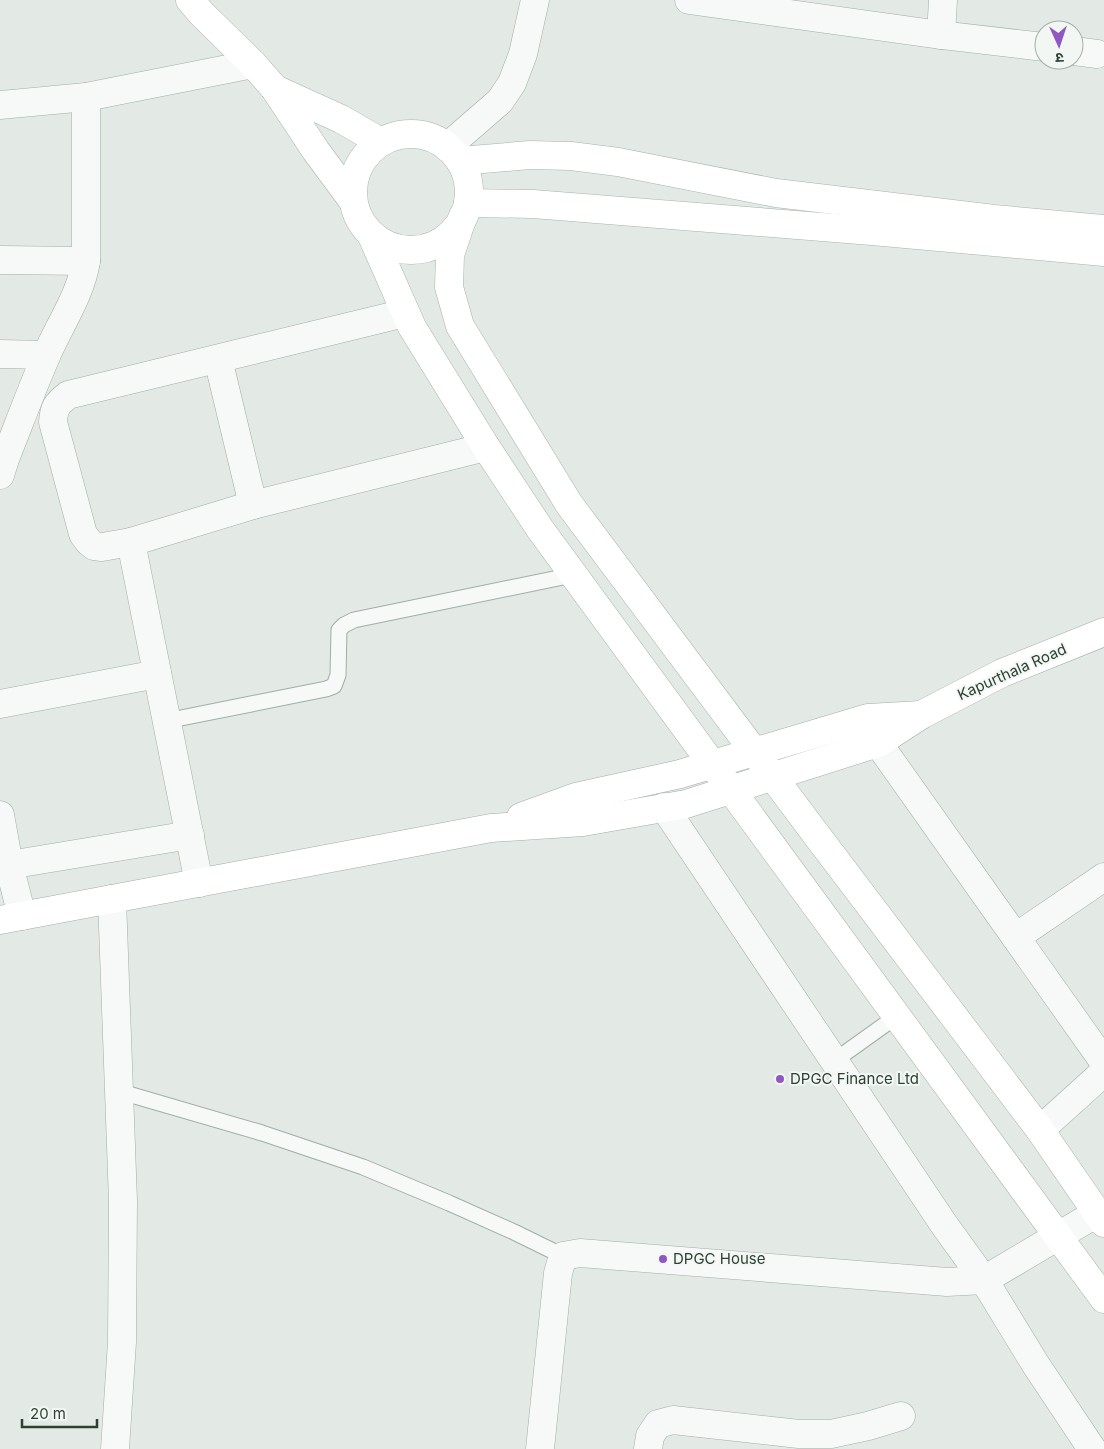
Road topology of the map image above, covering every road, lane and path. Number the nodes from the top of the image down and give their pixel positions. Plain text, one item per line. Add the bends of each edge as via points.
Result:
1 (190, 0) edge
2 (535, 0) edge
3 (689, 0) edge
4 (943, 0) edge
5 (754, 4) edge
6 (941, 35) junction
7 (1034, 47) edge
8 (253, 64) junction
9 (275, 89) junction
10 (86, 98) junction
11 (0, 105) edge
12 (381, 142) junction
13 (453, 154) junction
14 (353, 201) junction
15 (466, 210) junction
16 (1104, 229) edge
17 (371, 234) junction
18 (1104, 252) edge
19 (0, 260) edge
20 (86, 261) junction
21 (405, 313) junction
22 (0, 354) edge
23 (46, 355) junction
24 (218, 359) junction
25 (486, 447) junction
26 (2, 464) edge
27 (253, 505) junction
28 (131, 542) junction
29 (573, 575) junction
30 (1104, 632) edge
31 (157, 674) junction
32 (0, 704) edge
33 (921, 715) junction
34 (166, 721) junction
35 (878, 743) junction
36 (755, 752) junction
37 (713, 764) junction
38 (773, 776) junction
39 (731, 790) junction
40 (664, 807) junction
41 (0, 815) edge
42 (492, 828) junction
43 (190, 835) junction
44 (10, 865) junction
45 (1104, 876) edge
46 (200, 883) junction
47 (112, 899) junction
48 (11, 918) edge
49 (1016, 937) junction
50 (897, 1016) junction
51 (834, 1061) junction
52 (1104, 1062) edge
53 (1104, 1072) edge
54 (118, 1091) junction
55 (1040, 1130) junction
56 (1100, 1218) edge
57 (1058, 1236) junction
58 (564, 1256) junction
59 (984, 1280) junction
60 (1104, 1299) edge
61 (901, 1416) dead end
62 (115, 1449) edge
63 (540, 1449) edge
64 (648, 1449) edge
65 (1092, 1449) edge

1 - 8 main road
2 - 13 street via 523,54 512,83
3 - 5 street
4 - 6 street
5 - 6 street
6 - 7 street
8 - 9 main road
8 - 10 street
9 - 12 main road via 341,119
9 - 14 main road
10 - 11 street
10 - 20 street
12 - 13 main road via 400,135 426,136
12 - 14 main road via 365,154 353,185
13 - 15 main road via 467,176
13 - 16 main road via 571,156 776,193
14 - 17 main road via 358,216
15 - 17 main road via 457,226 443,240 422,249 405,250 385,244
15 - 18 main road via 533,204
15 - 36 main road via 450,255 449,287 460,326 569,504
17 - 21 main road
19 - 20 street
20 - 23 street via 77,292
21 - 24 street
21 - 25 main road
22 - 23 street
23 - 26 street
24 - 27 street
24 - 28 street via 68,395 54,410 53,422 83,534 94,546
25 - 27 street
25 - 29 main road
27 - 28 street
28 - 31 street
29 - 34 lane via 354,620 339,630 338,675 334,686
29 - 37 main road
30 - 33 main road, Kapurthala Road via 1002,673
31 - 32 street
31 - 34 street
33 - 35 main road, Kapurthala Road
33 - 36 main road via 868,718
34 - 43 street
35 - 38 main road, Kapurthala Road
35 - 49 street
36 - 37 main road
36 - 38 main road
37 - 39 main road
37 - 42 main road via 576,797
38 - 39 main road, Kapurthala Road
38 - 55 main road
39 - 40 main road, Kapurthala Road via 686,804
39 - 50 main road
40 - 42 main road, Kapurthala Road via 583,822
40 - 51 street
41 - 44 street
42 - 46 main road
43 - 44 street
43 - 46 street
44 - 48 street
45 - 49 street
46 - 47 main road
47 - 48 main road
47 - 54 street
49 - 52 street
50 - 51 lane
50 - 57 main road
51 - 59 street
53 - 55 street
54 - 58 lane via 363,1167
54 - 62 street via 122,1333
55 - 56 main road
56 - 57 street
57 - 59 street
57 - 60 main road
58 - 59 street via 580,1253 947,1282
58 - 63 street via 558,1273
59 - 65 street
61 - 64 street via 831,1434 799,1434 673,1420 658,1424 650,1436

